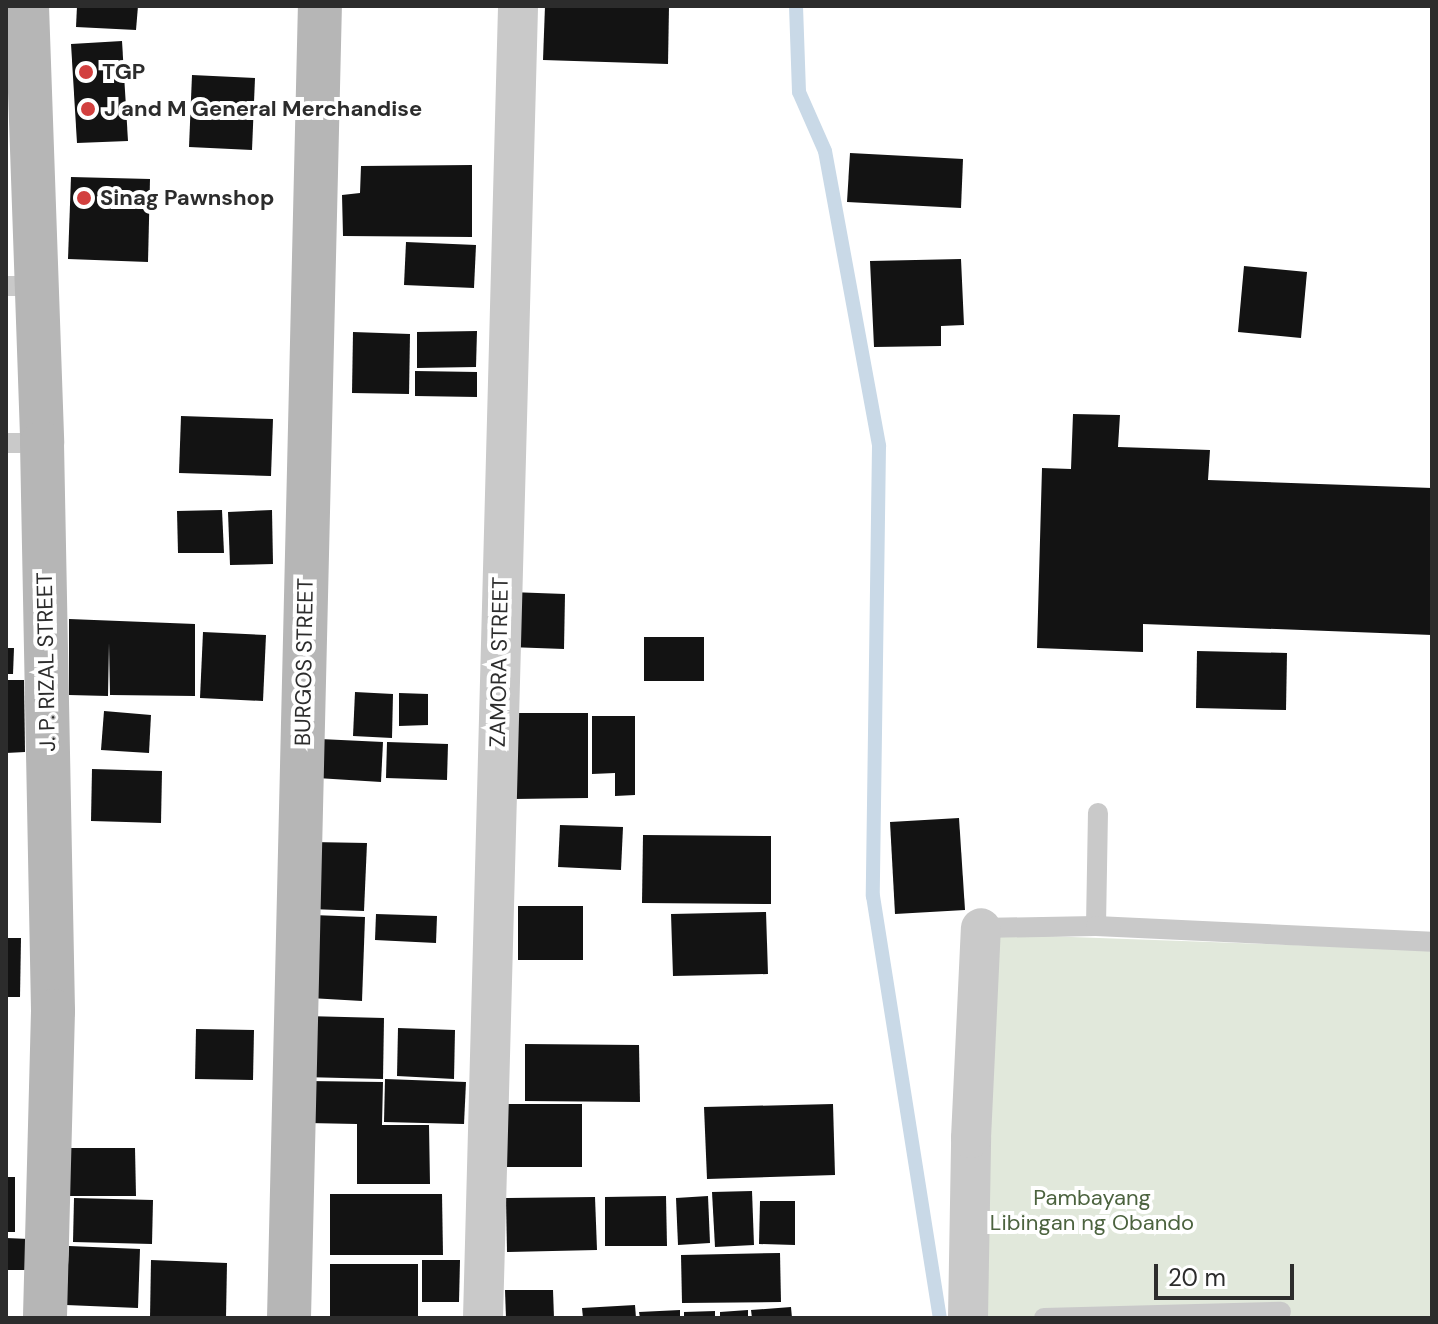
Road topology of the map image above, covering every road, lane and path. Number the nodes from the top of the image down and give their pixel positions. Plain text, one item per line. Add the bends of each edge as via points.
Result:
1 (27, 6) edge
2 (320, 6) edge
3 (518, 6) edge
4 (19, 102) edge
5 (20, 286) edge
6 (24, 443) edge
7 (1098, 813) dead end
8 (1096, 926) junction
9 (981, 928) joint
10 (1432, 942) edge
11 (1281, 1312) dead end
12 (45, 1318) edge
13 (289, 1318) edge
14 (483, 1318) edge
15 (968, 1318) edge
16 (1044, 1318) edge

1 - 4 main road, J. P. RIZAL STREET
2 - 13 main road, BURGOS STREET
3 - 14 street, ZAMORA STREET
4 - 5 main road, J. P. RIZAL STREET
5 - 6 main road, J. P. RIZAL STREET
6 - 12 main road, J. P. RIZAL STREET via 53,1011
7 - 8 lane
8 - 9 lane
8 - 10 lane
9 - 15 street
11 - 16 lane

